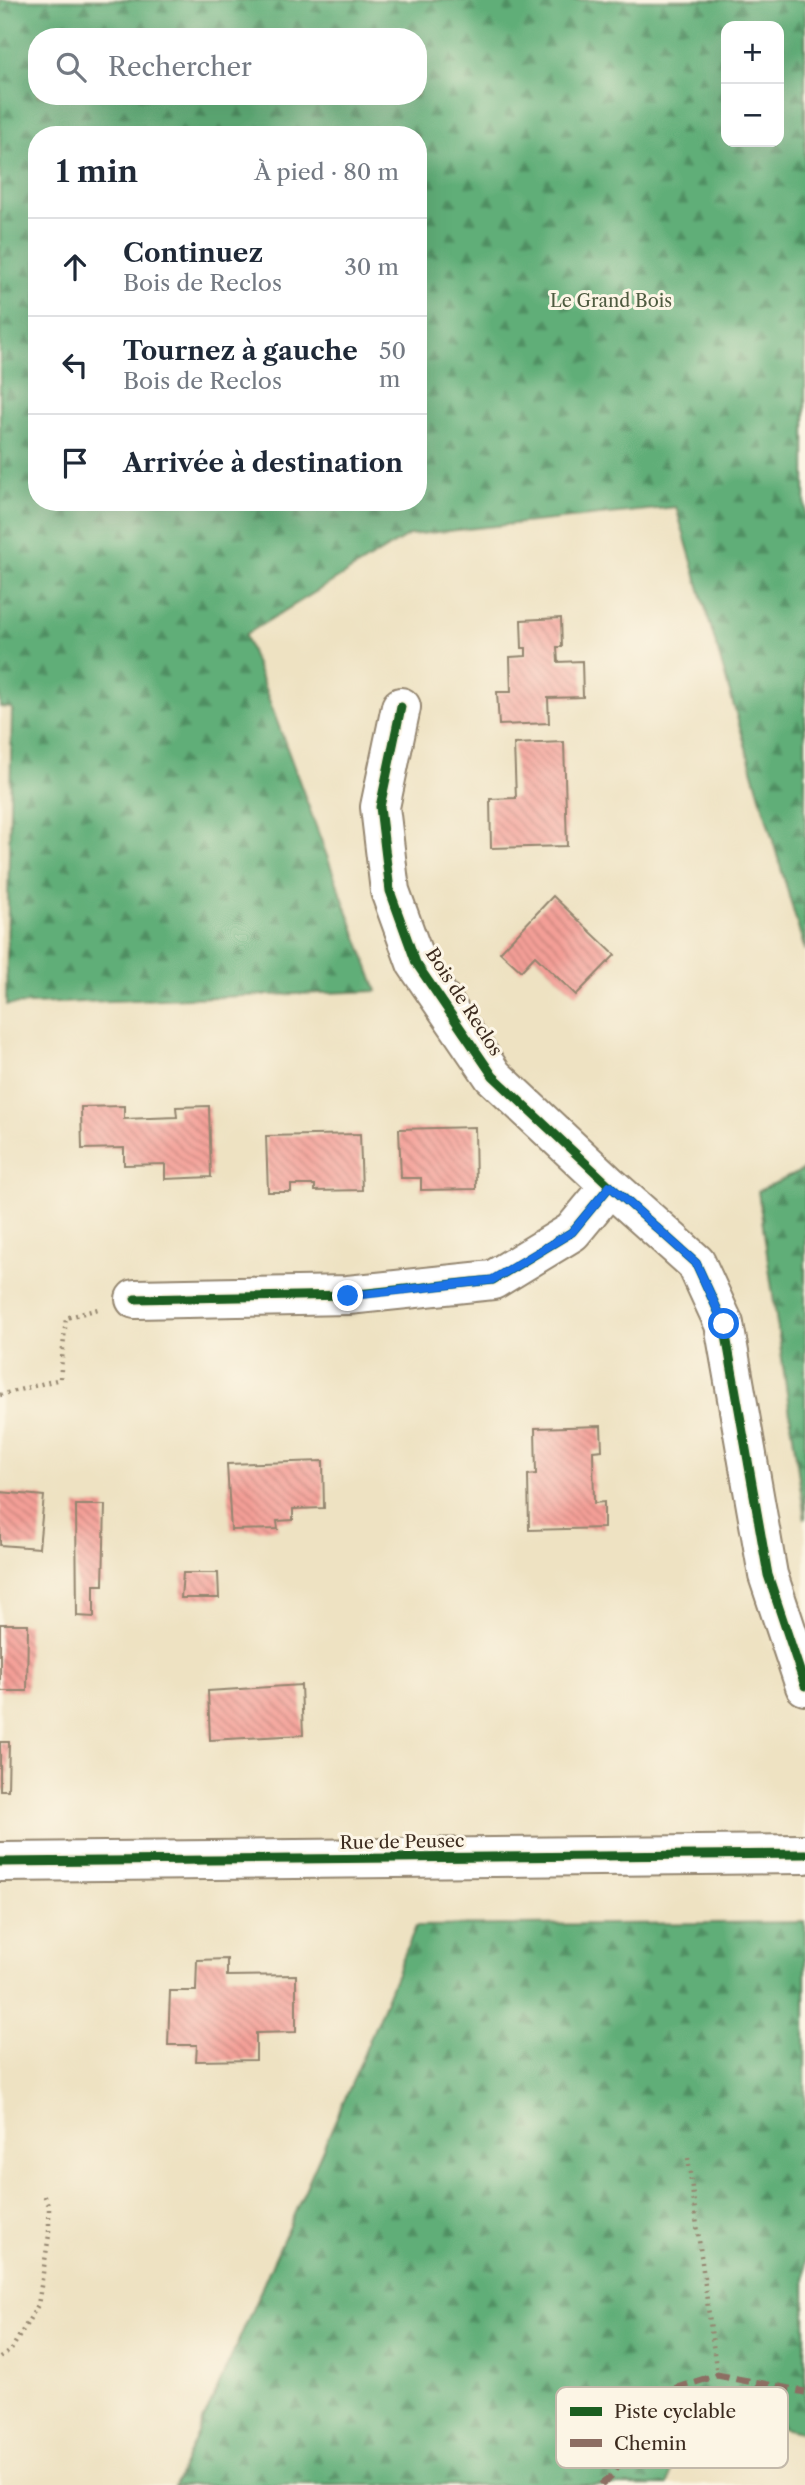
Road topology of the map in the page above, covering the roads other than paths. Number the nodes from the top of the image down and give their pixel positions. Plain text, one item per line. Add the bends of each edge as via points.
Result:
1 (401, 707) dead end
2 (610, 1186) junction
3 (135, 1299) road end
4 (805, 1686) edge
5 (805, 1854) edge
6 (0, 1862) edge

1 - 2 street, Bois de Reclos via 380,807 390,891 416,963 493,1076
2 - 3 street via 572,1232 492,1280 348,1296
2 - 4 street, Bois de Reclos via 696,1263 724,1324 768,1576
5 - 6 street, Rue de Peusec

